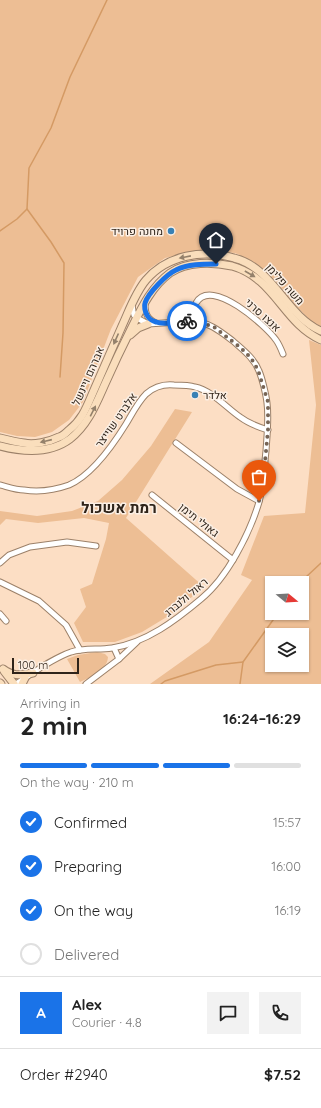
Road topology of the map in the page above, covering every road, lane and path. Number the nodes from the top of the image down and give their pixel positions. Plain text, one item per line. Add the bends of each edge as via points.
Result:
1 (145, 303) junction
2 (132, 304) junction
3 (137, 318) junction
4 (194, 321) junction
5 (157, 323) junction
6 (148, 324) junction
7 (321, 331) edge
8 (126, 338) junction
9 (321, 340) edge
10 (283, 354) dead end
11 (268, 430) junction
12 (0, 438) edge
13 (176, 443) dead end
14 (0, 446) edge
15 (0, 485) edge
16 (152, 495) dead end
17 (259, 501) junction
18 (96, 546) dead end
19 (2, 556) edge
20 (234, 560) junction
21 (0, 563) edge
22 (0, 582) edge
23 (0, 614) edge
24 (6, 621) dead end
25 (137, 642) junction
26 (114, 648) junction
27 (80, 650) junction
28 (119, 659) junction
29 (1, 667) edge
30 (33, 673) junction
31 (24, 681) edge
32 (15, 684) edge
33 (86, 684) edge

1 - 3 main road, משה פלימן
1 - 5 street via 149,319
1 -> 9 main road, משה פלימן via 171,272 194,264 225,265 259,280 301,327
2 - 3 street
7 -> 2 main road, משה פלימן via 302,319 258,270 237,258 221,255 180,257 164,264 145,281
2 -> 12 main road, אברהם ויינשל via 84,414 75,425 60,437 43,442 24,444
3 - 6 street
3 - 8 main road, אברהם ויינשל
4 - 5 street, ראול ולנברג
4 - 10 street, אנצו סרני via 196,304 200,298 223,298 265,328
4 - 11 street, ראול ולנברג via 214,327 251,358 258,370 268,402
5 - 6 street, ראול ולנברג
6 - 8 main road
14 -> 8 main road, אברהם ויינשל via 18,450 45,450 70,440 91,415
11 - 15 street, אלברט שוייצר via 240,418 204,390 176,384 165,385 146,394 120,434 96,465 82,478 48,490 23,490
11 - 17 street, ראול ולנברג
13 - 17 street via 238,489
16 - 20 street, גאולי תימן
17 - 20 street, ראול ולנברג
18 - 19 street via 67,542 30,547
19 - 21 street
20 - 25 street, ראול ולנברג via 203,598 169,624
22 - 27 street via 39,601 66,625
23 - 24 street
25 - 26 street, ראול ולנברג
25 - 28 street, ראול ולנברג
26 - 27 street, ראול ולנברג
26 - 28 street
27 - 30 street, ראול ולנברג via 62,656
28 - 33 street, ראול ולנברג
29 - 30 main road via 16,675
29 - 32 main road
30 - 31 street, ראול ולנברג
31 - 32 street, ראול ולנברג

